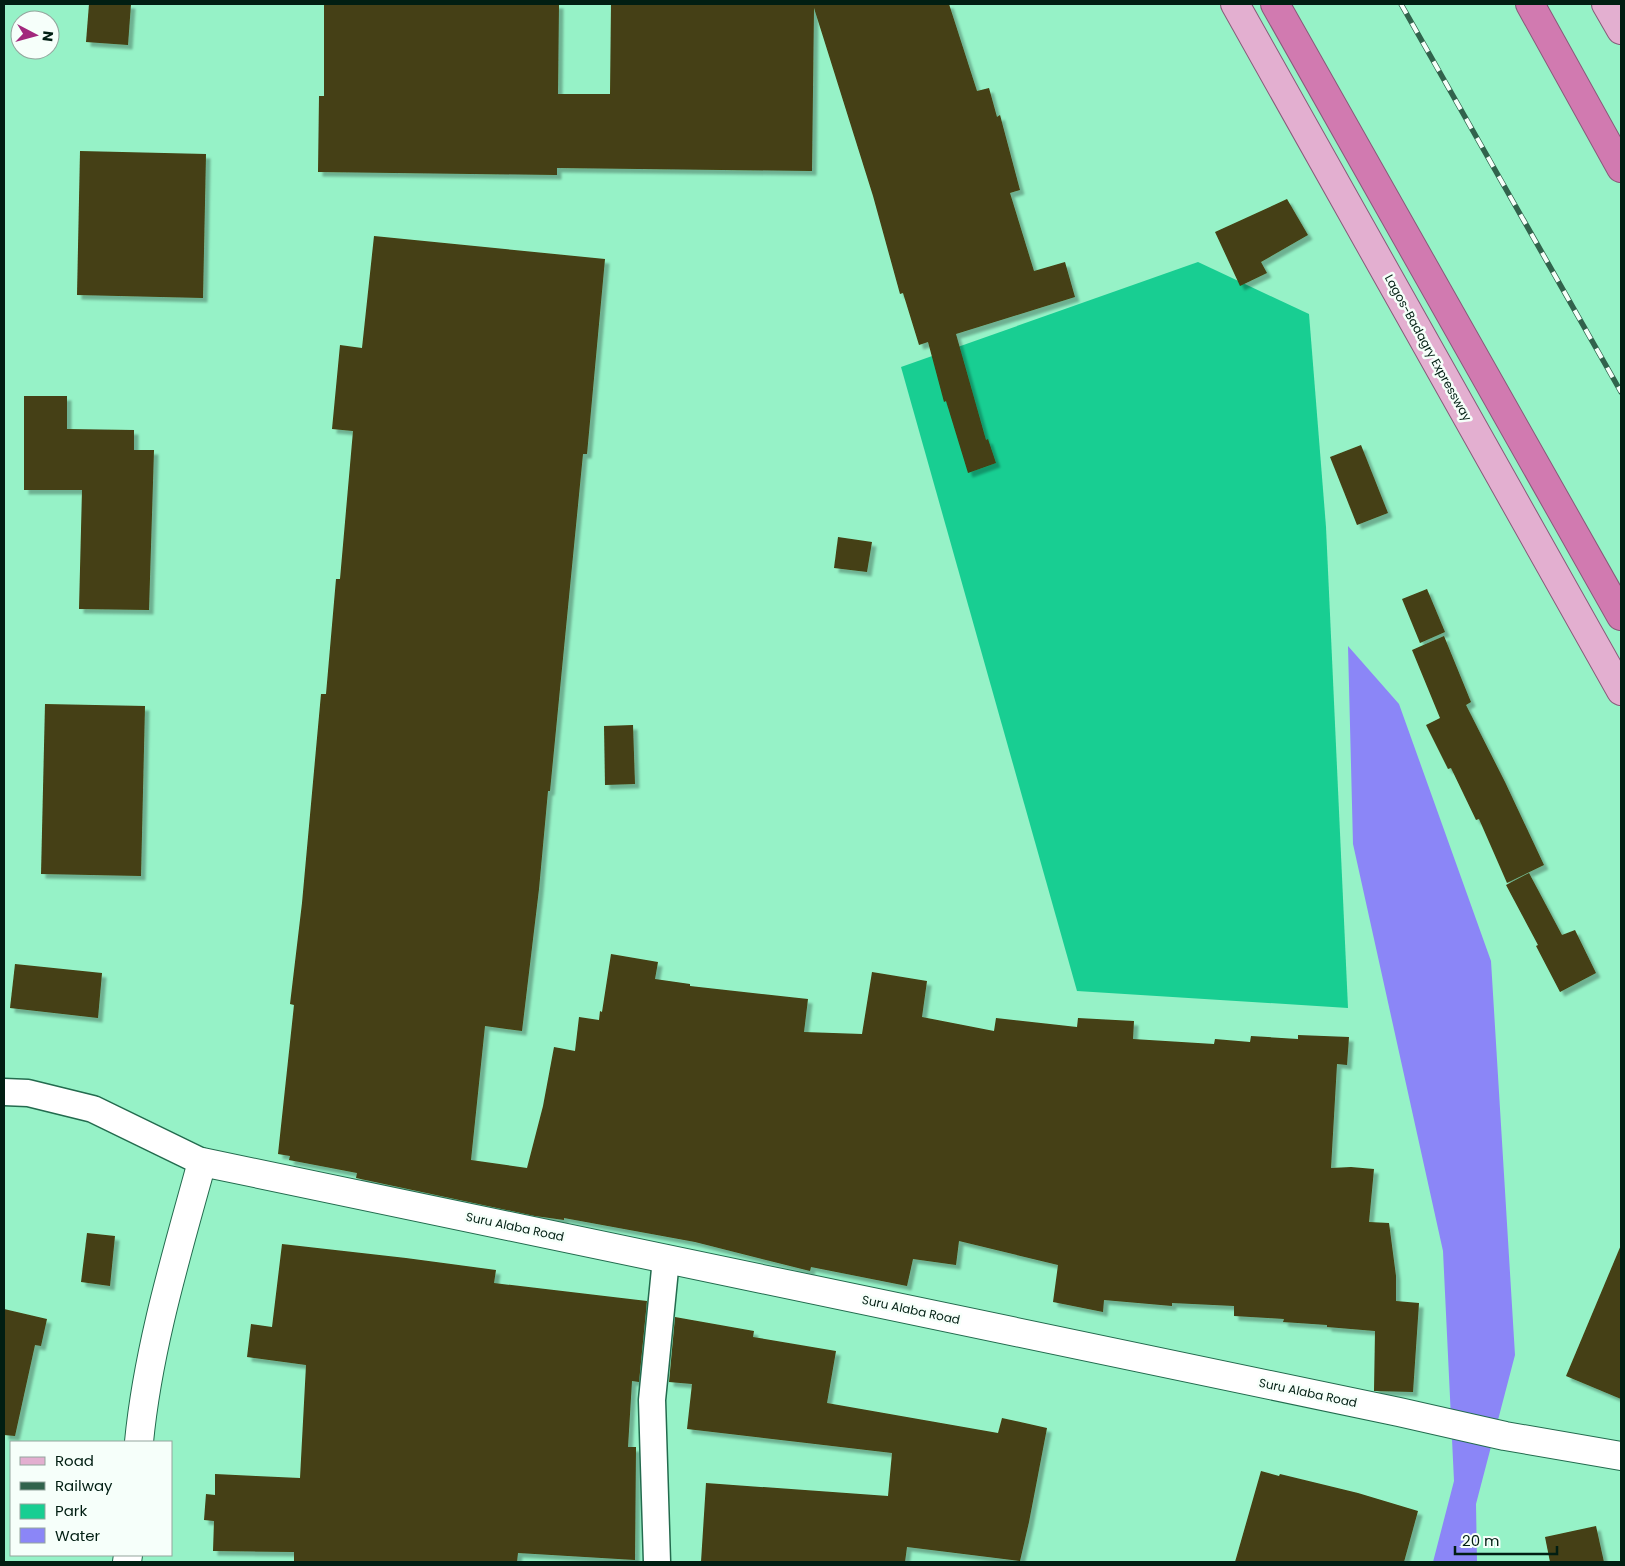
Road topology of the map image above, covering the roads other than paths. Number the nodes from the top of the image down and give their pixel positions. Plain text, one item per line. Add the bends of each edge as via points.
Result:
1 (1234, 4) edge
2 (1275, 4) edge
3 (1530, 4) edge
4 (1606, 4) edge
5 (1621, 30) edge
6 (1621, 168) edge
7 (1621, 616) edge
8 (1621, 692) edge
9 (4, 1092) edge
10 (202, 1162) junction
11 (666, 1259) junction
12 (139, 1441) edge
13 (1621, 1456) edge
14 (657, 1562) edge

1 - 8 main road, Lagos-Badagry Expressway
2 - 7 highway
3 - 6 highway
4 - 5 main road
9 - 10 street via 28,1093 93,1109
10 - 11 street, Suru Alaba Road
10 - 12 street via 169,1280 142,1407
11 - 13 street, Suru Alaba Road via 1506,1436
11 - 14 street via 652,1400

